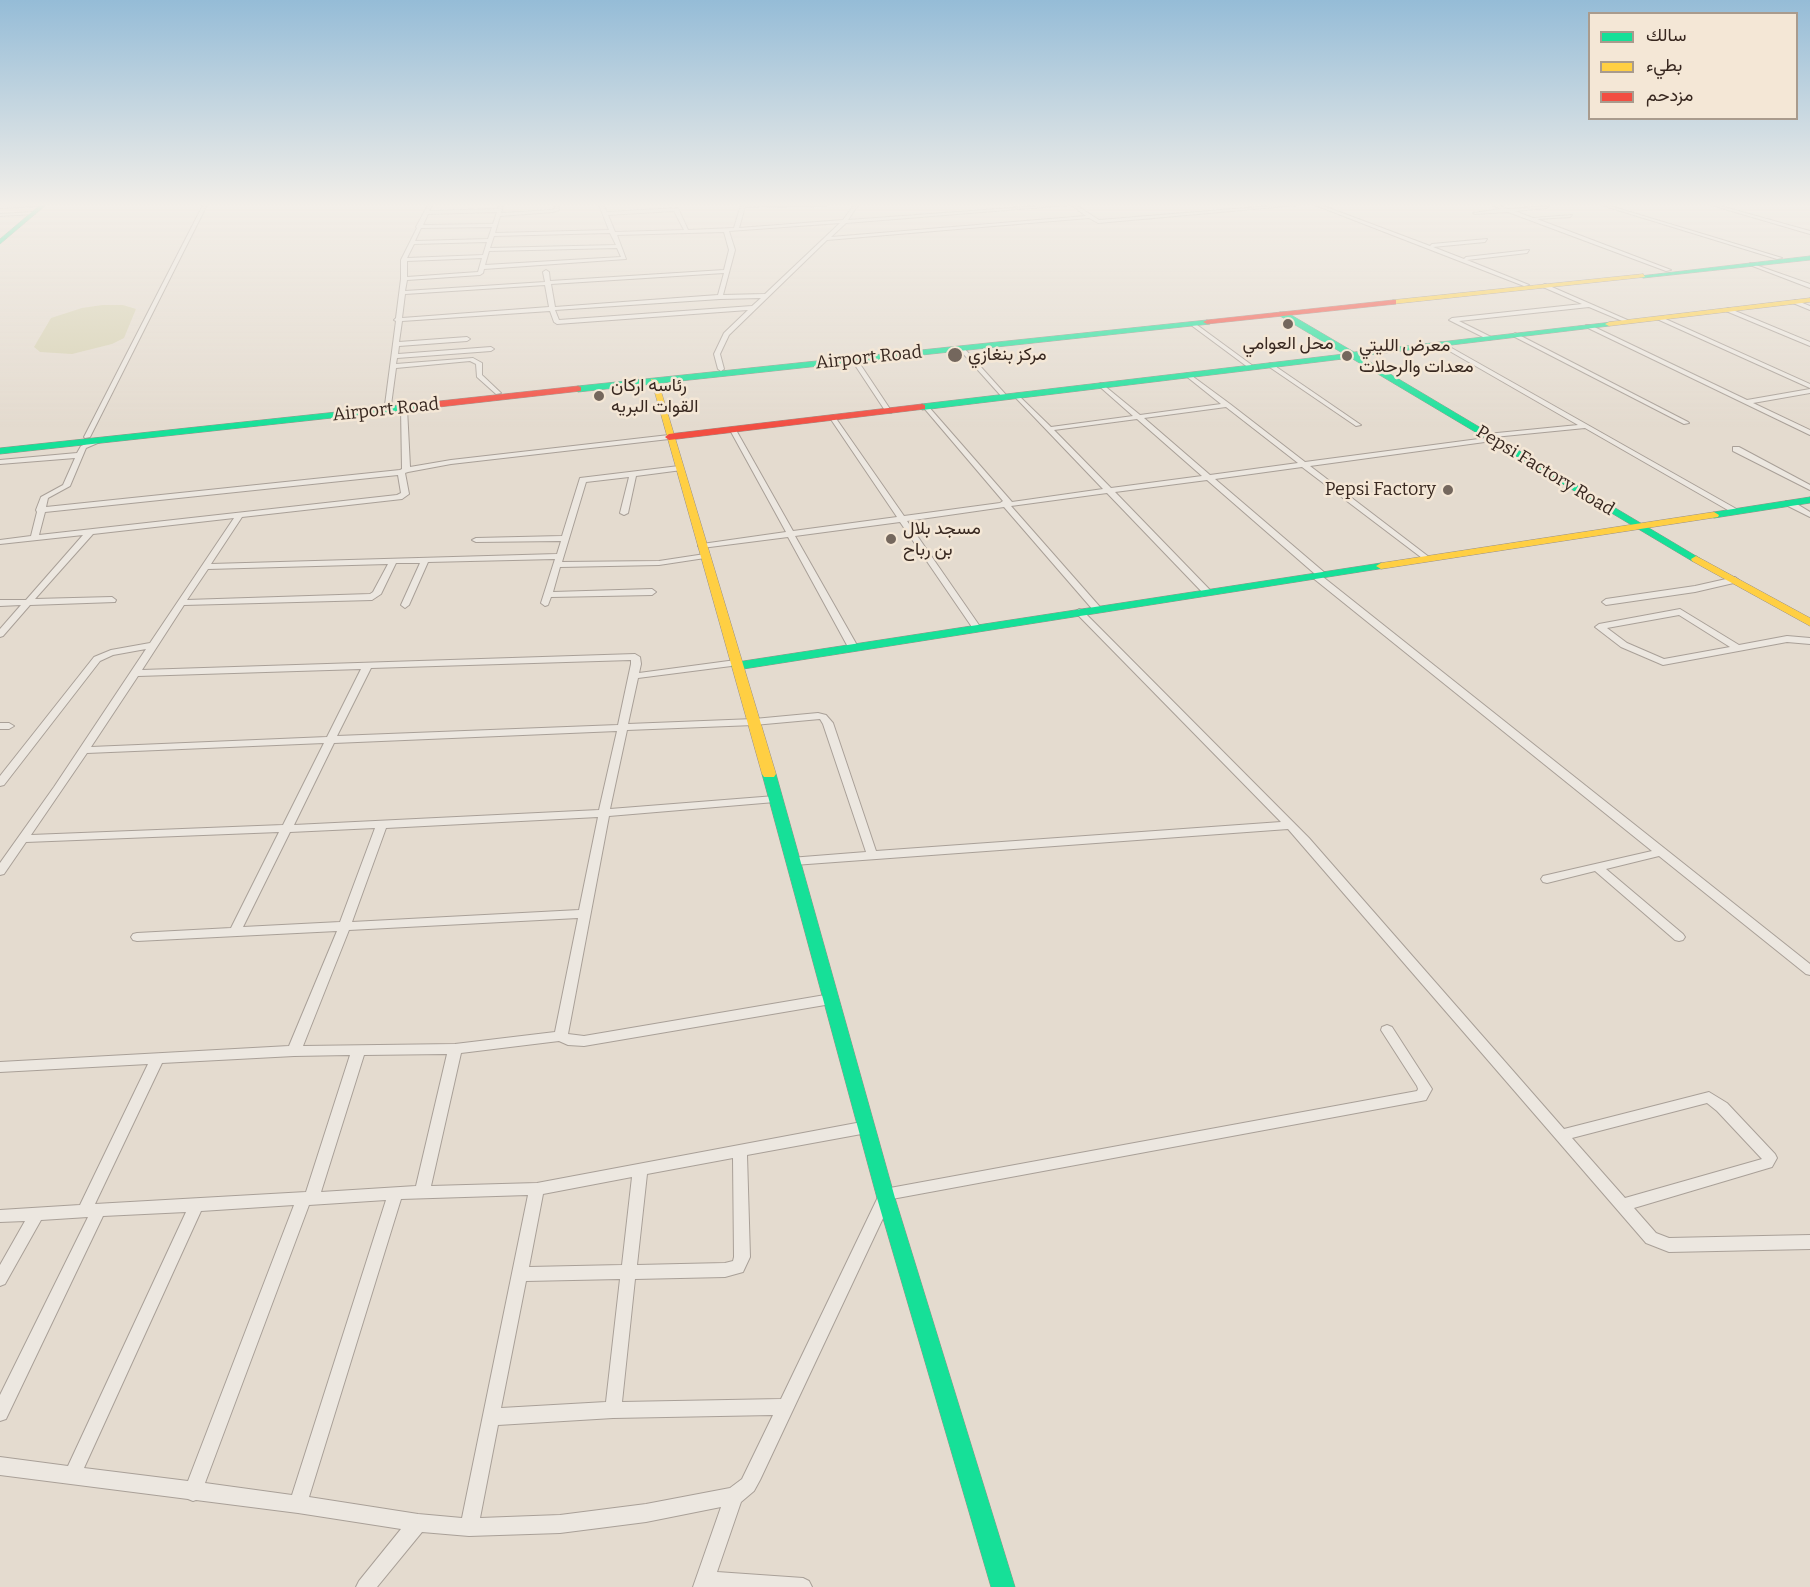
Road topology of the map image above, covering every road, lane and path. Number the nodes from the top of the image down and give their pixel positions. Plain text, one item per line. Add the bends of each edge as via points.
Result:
1 (168, 279) edge
2 (404, 279) edge
3 (548, 279) edge
4 (612, 279) edge
5 (724, 279) edge
6 (784, 279) edge
7 (1512, 279) edge
8 (1582, 279) edge
9 (1605, 279) edge
10 (1792, 279) edge
11 (549, 283) junction
12 (1526, 285) junction
13 (1545, 286) junction
14 (1810, 286) edge
15 (1471, 292) junction
16 (401, 293) junction
17 (766, 296) junction
18 (720, 297) junction
19 (1810, 300) edge
20 (1795, 302) junction
21 (1589, 304) junction
22 (754, 308) junction
23 (1810, 308) edge
24 (552, 309) junction
25 (1728, 310) junction
26 (1283, 314) junction
27 (1659, 318) junction
28 (397, 320) junction
29 (1629, 321) junction
30 (1193, 324) junction
31 (1588, 326) junction
32 (1515, 335) junction
33 (1489, 338) junction
34 (467, 339) dead end
35 (394, 344) junction
36 (1441, 344) junction
37 (1810, 344) edge
38 (961, 348) junction
39 (491, 350) dead end
40 (1350, 355) junction
41 (393, 356) junction
42 (854, 359) junction
43 (1270, 365) junction
44 (392, 366) junction
45 (1251, 367) junction
46 (721, 369) junction
47 (1188, 375) junction
48 (654, 381) junction
49 (1101, 386) junction
50 (1810, 386) edge
51 (1810, 391) edge
52 (498, 393) junction
53 (1011, 397) junction
54 (1746, 402) junction
55 (388, 405) junction
56 (1228, 405) junction
57 (926, 407) junction
58 (404, 408) junction
59 (889, 412) junction
60 (1141, 417) junction
61 (833, 418) junction
62 (1686, 423) dead end
63 (1358, 425) dead end
64 (1586, 426) junction
65 (1049, 429) junction
66 (733, 430) junction
67 (1810, 433) edge
68 (669, 437) junction
69 (1490, 437) junction
70 (85, 444) junction
71 (0, 449) edge
72 (1736, 449) dead end
73 (0, 462) edge
74 (1303, 463) junction
75 (679, 468) junction
76 (404, 471) junction
77 (633, 473) junction
78 (1208, 476) junction
79 (1810, 488) edge
80 (1107, 489) junction
81 (1810, 500) edge
82 (1007, 503) junction
83 (1789, 503) junction
84 (40, 510) junction
85 (1736, 511) junction
86 (624, 513) dead end
87 (1810, 515) edge
88 (239, 516) junction
89 (902, 517) junction
90 (1638, 526) junction
91 (90, 532) junction
92 (791, 533) junction
93 (34, 538) junction
94 (566, 538) junction
95 (476, 540) dead end
96 (0, 542) edge
97 (703, 551) junction
98 (1426, 559) junction
99 (425, 560) junction
100 (393, 561) junction
101 (559, 561) junction
102 (206, 567) junction
103 (1319, 575) junction
104 (1735, 580) junction
105 (652, 592) dead end
106 (1207, 592) junction
107 (112, 600) dead end
108 (30, 602) junction
109 (1606, 602) dead end
110 (0, 603) edge
111 (180, 603) junction
112 (405, 605) dead end
113 (1097, 609) junction
114 (1079, 612) junction
115 (1810, 623) edge
116 (977, 628) junction
117 (0, 634) edge
118 (1810, 641) edge
119 (155, 645) junction
120 (853, 647) junction
121 (1736, 647) junction
122 (737, 665) junction
123 (367, 666) junction
124 (136, 673) junction
125 (634, 676) junction
126 (754, 722) junction
127 (623, 727) junction
128 (329, 741) junction
129 (84, 750) junction
130 (0, 783) edge
131 (775, 799) junction
132 (604, 813) junction
133 (381, 824) junction
134 (1291, 825) junction
135 (286, 828) junction
136 (23, 839) junction
137 (1660, 852) junction
138 (872, 855) junction
139 (794, 861) junction
140 (1597, 867) junction
141 (0, 870) edge
142 (1547, 879) dead end
143 (585, 914) junction
144 (345, 926) junction
145 (235, 932) junction
146 (137, 937) dead end
147 (1679, 937) dead end
148 (1810, 971) edge
149 (831, 999) junction
150 (1387, 1030) dead end
151 (561, 1036) junction
152 (455, 1049) junction
153 (294, 1051) junction
154 (358, 1052) junction
155 (157, 1059) junction
156 (0, 1067) edge
157 (867, 1127) junction
158 (1561, 1135) junction
159 (740, 1151) junction
160 (640, 1170) junction
161 (537, 1189) junction
162 (422, 1192) junction
163 (396, 1193) junction
164 (885, 1196) junction
165 (308, 1198) junction
166 (196, 1205) junction
167 (1622, 1206) junction
168 (92, 1210) junction
169 (37, 1213) junction
170 (0, 1216) edge
171 (1810, 1242) edge
172 (628, 1271) junction
173 (519, 1274) junction
174 (0, 1279) edge
175 (785, 1407) junction
176 (613, 1410) junction
177 (0, 1413) edge
178 (491, 1417) junction
179 (0, 1466) edge
180 (73, 1474) junction
181 (193, 1492) junction
182 (734, 1496) junction
183 (298, 1504) junction
184 (418, 1523) junction
185 (469, 1527) junction
186 (704, 1583) edge
187 (365, 1587) edge
188 (803, 1587) edge
189 (1003, 1587) edge

1 - 70 street
2 - 16 street
3 - 11 street
4 - 11 street
5 - 18 street
6 - 17 street
7 - 12 street
8 - 12 main road, Airport Road
9 - 13 main road, Airport Road
10 - 14 street
11 - 16 street
11 - 24 street
12 - 15 main road, Airport Road
13 - 15 main road, Airport Road
13 - 21 street
15 - 26 main road, Airport Road
15 - 46 main road, Airport Road
16 - 28 street
17 - 18 street
17 - 22 street
18 - 24 street
19 - 20 main road
20 - 23 street
20 - 25 main road
21 - 29 street
21 - 33 street via 1452,320
22 - 24 street via 563,322 554,320
22 - 46 street via 723,339 716,359
24 - 28 street
25 - 27 main road
25 - 37 street
26 - 30 main road, Airport Road
26 - 40 main road, Pepsi Factory Road
27 - 29 main road
27 - 50 street
28 - 35 street
29 - 31 main road
30 - 38 main road, Airport Road
30 - 45 street
31 - 32 main road
31 - 54 street
32 - 33 main road
32 - 62 street
33 - 36 main road
34 - 35 street
35 - 41 street
36 - 40 main road
36 - 64 street
38 - 42 main road, Airport Road
38 - 53 street
39 - 41 street
40 - 43 main road
40 - 69 main road, Pepsi Factory Road
41 - 44 street
42 - 48 main road, Airport Road
42 - 59 street
43 - 45 main road
43 - 63 street
44 - 52 street via 471,359 479,363 479,376
44 - 55 street
45 - 47 main road
46 - 52 main road, Airport Road
47 - 49 main road
47 - 56 street
48 - 58 main road, Airport Road
48 - 68 main road
49 - 53 main road
49 - 60 street
51 - 54 street
52 - 55 main road, Airport Road
53 - 57 main road
53 - 65 street
54 - 67 street
55 - 70 main road, Airport Road
56 - 60 street
56 - 74 street
57 - 59 main road
57 - 82 street
58 - 70 main road, Airport Road
58 - 76 street
59 - 61 main road
60 - 65 street
60 - 78 street
61 - 66 main road
61 - 89 street
64 - 69 street
64 - 85 street
65 - 80 street
66 - 68 main road
66 - 92 street
68 - 75 main road
68 - 76 street
69 - 74 street
69 - 90 main road, Pepsi Factory Road
70 - 71 main road, Airport Road
70 - 73 street
70 - 84 street via 67,485 45,497
72 - 79 street
74 - 78 street
74 - 98 street
75 - 77 street
75 - 97 main road
76 - 84 street
76 - 88 street via 405,494 399,497
77 - 86 street
77 - 94 street via 583,480
78 - 80 street
78 - 103 street
80 - 82 street
80 - 106 street
81 - 83 main road
82 - 89 street
82 - 113 street
83 - 85 main road
83 - 87 street
84 - 93 street
85 - 90 main road
88 - 91 street
88 - 102 street
89 - 92 street
89 - 116 street
90 - 98 main road
90 - 104 main road, Pepsi Factory Road
91 - 93 street
91 - 108 street
92 - 97 street
92 - 120 street
93 - 96 street
94 - 95 street
94 - 101 street
97 - 101 street via 659,563
97 - 122 main road
98 - 103 main road
99 - 100 street
99 - 101 street
99 - 112 street
100 - 102 street
100 - 111 street via 372,597
101 - 105 street via 547,599
102 - 111 street
103 - 106 main road
103 - 137 street
104 - 109 street
104 - 115 main road, Pepsi Factory Road
106 - 113 main road
107 - 108 street
108 - 110 street
108 - 117 street
111 - 119 street
113 - 114 main road
114 - 116 main road
114 - 134 street
116 - 120 main road
118 - 121 street via 1787,639
119 - 124 street
119 - 130 street via 97,659
120 - 122 main road
121 - 121 street via 1660,662 1624,645 1599,627 1680,612
122 - 125 street
122 - 126 main road
123 - 124 street
123 - 125 street via 633,656 637,659
123 - 128 street
124 - 129 street
125 - 127 street
126 - 127 street
126 - 131 main road
126 - 138 street via 814,716 825,719
127 - 128 street
127 - 132 street
128 - 129 street
128 - 135 street
129 - 136 street
131 - 132 street
131 - 139 main road
132 - 133 street
132 - 143 street
133 - 135 street
133 - 144 street
134 - 138 street
134 - 158 street
135 - 136 street
135 - 145 street
136 - 141 street
137 - 140 street
137 - 148 street
138 - 139 street
139 - 149 main road
140 - 142 street
140 - 147 street
143 - 144 street
143 - 151 street
144 - 145 street
144 - 153 street
145 - 146 street
149 - 151 street via 584,1041
149 - 157 main road
150 - 164 street via 1422,1083 1425,1089 1421,1096
151 - 152 street
152 - 154 street
152 - 162 street
153 - 154 street
153 - 155 street
154 - 165 street
155 - 156 street
155 - 168 street
157 - 159 street
157 - 164 main road
158 - 167 street
158 - 167 street via 1709,1097 1770,1158 1767,1163
159 - 160 street
159 - 172 street via 742,1257 738,1267
160 - 161 street
160 - 172 street
161 - 162 street
161 - 173 street
162 - 163 street
163 - 165 street
163 - 183 street
164 - 175 street
164 - 189 main road
165 - 166 street
165 - 181 street
166 - 168 street
166 - 180 street
167 - 171 street via 1647,1234 1662,1244
168 - 169 street
168 - 177 street
169 - 170 street
169 - 174 street
172 - 173 street
172 - 176 street
173 - 178 street
175 - 176 street
175 - 182 street via 748,1485
176 - 178 street
178 - 185 street
179 - 180 street
180 - 181 street
181 - 183 street
182 - 185 street via 560,1524
182 - 186 street
183 - 184 street
184 - 185 street
184 - 187 street
186 - 188 street

